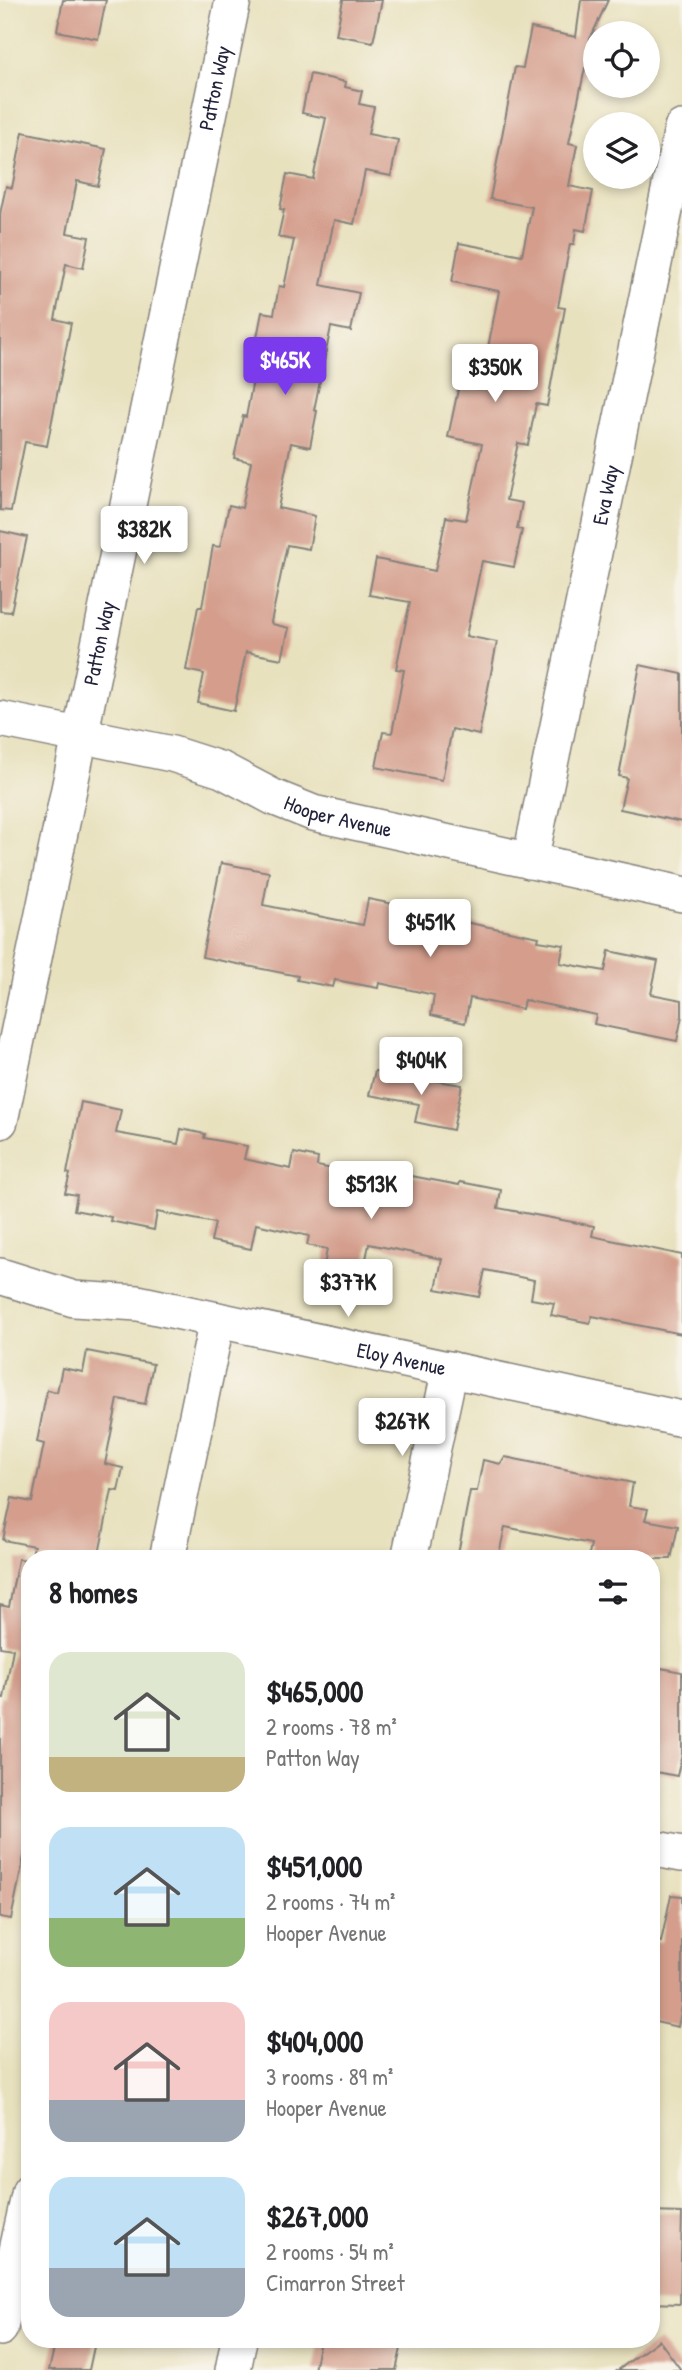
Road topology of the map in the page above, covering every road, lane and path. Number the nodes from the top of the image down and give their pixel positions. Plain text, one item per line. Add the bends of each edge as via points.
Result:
1 (233, 0) edge
2 (682, 128) edge
3 (0, 719) edge
4 (80, 736) junction
5 (530, 862) junction
6 (682, 894) edge
7 (0, 1121) edge
8 (0, 1276) edge
9 (217, 1320) junction
10 (450, 1369) junction
11 (682, 1419) edge
12 (169, 1550) edge
13 (411, 1550) edge
14 (660, 1850) edge
15 (682, 1854) edge
16 (21, 2232) edge
17 (0, 2328) edge
18 (237, 2348) edge
19 (233, 2370) edge

1 - 4 street, Patton Way
2 - 5 street, Eva Way
3 - 4 street, Hooper Avenue
4 - 5 street, Hooper Avenue via 172,754 222,770 313,813
4 - 7 street, Patton Way
5 - 6 street, Hooper Avenue
8 - 9 street, Eloy Avenue via 74,1298 138,1303
9 - 10 street, Eloy Avenue
9 - 12 street
10 - 11 street, Eloy Avenue
10 - 13 street
14 - 15 street
16 - 17 street
18 - 19 street

